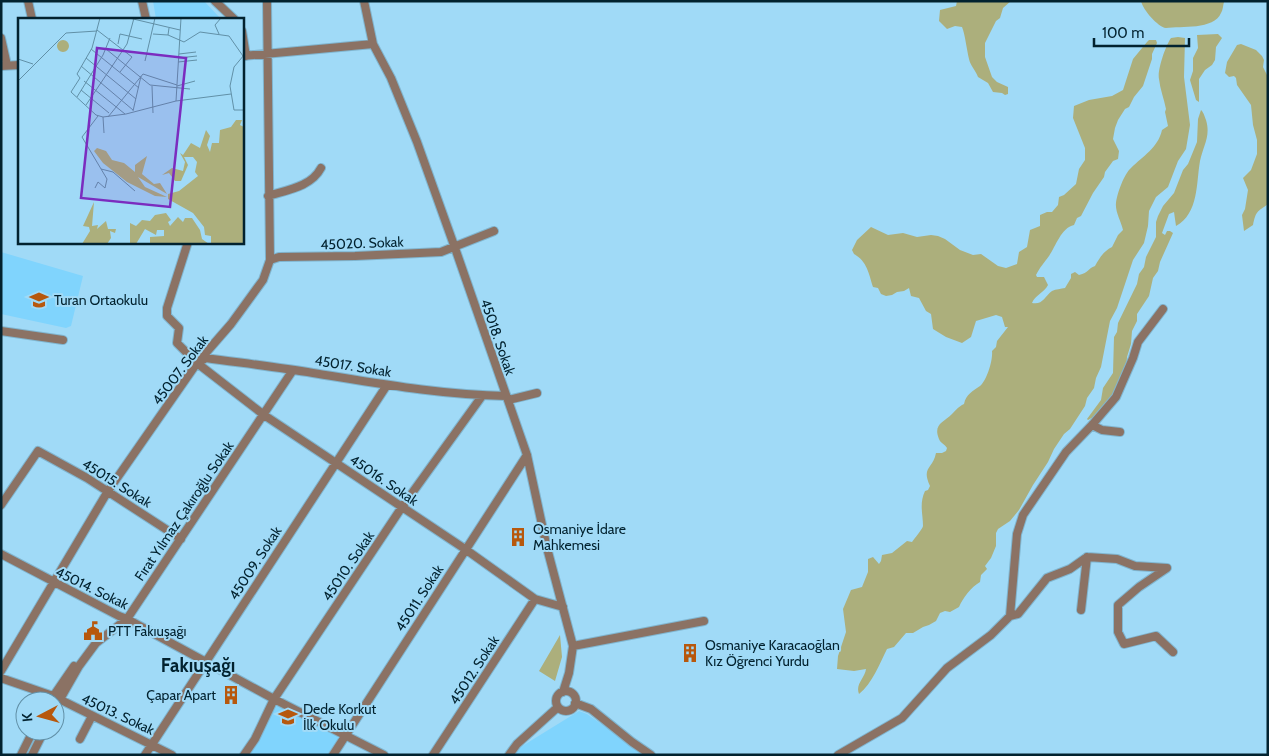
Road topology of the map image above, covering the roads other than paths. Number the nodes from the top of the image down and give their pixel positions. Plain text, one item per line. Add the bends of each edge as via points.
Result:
1 (28, 1) edge
2 (142, 1) edge
3 (215, 1) edge
4 (267, 1) edge
5 (364, 1) edge
6 (32, 18) edge
7 (146, 18) edge
8 (233, 18) edge
9 (1, 38) edge
10 (373, 44) junction
11 (268, 54) junction
12 (244, 56) edge
13 (18, 65) edge
14 (4, 66) edge
15 (321, 168) dead end
16 (268, 196) junction
17 (494, 231) dead end
18 (187, 244) edge
19 (455, 248) junction
20 (270, 260) junction
21 (1163, 310) dead end
22 (1, 331) edge
23 (63, 340) dead end
24 (197, 363) junction
25 (293, 370) junction
26 (387, 385) junction
27 (537, 392) dead end
28 (482, 396) junction
29 (507, 398) junction
30 (264, 415) junction
31 (1092, 425) junction
32 (1120, 432) dead end
33 (526, 455) junction
34 (336, 463) junction
35 (108, 491) junction
36 (1, 505) edge
37 (402, 507) junction
38 (181, 539) junction
39 (465, 549) junction
40 (1, 554) edge
41 (1087, 557) junction
42 (53, 583) junction
43 (535, 599) junction
44 (563, 607) junction
45 (1081, 610) dead end
46 (119, 616) junction
47 (1010, 616) junction
48 (127, 619) junction
49 (704, 621) dead end
50 (573, 646) junction
51 (1173, 652) dead end
52 (205, 662) junction
53 (1, 671) edge
54 (1, 678) edge
55 (34, 691) edge
56 (59, 691) edge
57 (60, 691) edge
58 (563, 692) junction
59 (274, 699) junction
60 (575, 703) junction
61 (65, 704) edge
62 (558, 707) junction
63 (92, 716) junction
64 (345, 736) junction
65 (80, 739) dead end
66 (28, 741) edge
67 (39, 741) edge
68 (153, 744) junction
69 (21, 755) edge
70 (32, 755) edge
71 (145, 755) edge
72 (172, 755) edge
73 (244, 755) edge
74 (333, 755) edge
75 (384, 755) edge
76 (432, 755) edge
77 (510, 755) edge
78 (652, 755) edge
79 (838, 755) edge

1 - 6 street
2 - 7 street
3 - 8 street
4 - 11 street, 45007. Sokak
5 - 10 street, 45018. Sokak
9 - 14 street
10 - 11 street
10 - 19 street, 45018. Sokak via 398,96
11 - 12 street
11 - 16 street, 45007. Sokak
13 - 14 street
15 - 16 street via 305,184
16 - 20 street, 45007. Sokak
17 - 19 street, 45020. Sokak
18 - 24 street, 45016. Sokak via 167,316 179,328 177,343
19 - 20 street, 45020. Sokak via 441,252
19 - 29 street, 45018. Sokak
20 - 24 street, 45007. Sokak via 263,280
21 - 31 street via 1138,342 1116,397
22 - 23 street
24 - 25 street, 45017. Sokak via 206,358
24 - 30 street, 45016. Sokak
24 - 35 street, 45007. Sokak
25 - 26 street, 45017. Sokak
25 - 30 street, Fırat Yılmaz Çakıroğlu Sokak
26 - 28 street, 45017. Sokak
26 - 34 street, 45009. Sokak
27 - 29 street, 45017. Sokak
28 - 29 street, 45017. Sokak
28 - 37 street, 45010. Sokak
29 - 33 street, 45018. Sokak
30 - 34 street, 45016. Sokak
30 - 38 street, Fırat Yılmaz Çakıroğlu Sokak
31 - 32 street
31 - 47 street via 1066,452 1023,515 1016,534
33 - 39 street, 45011. Sokak
33 - 44 street, 45018. Sokak
34 - 37 street, 45016. Sokak
34 - 52 street, 45009. Sokak
35 - 36 street, 45015. Sokak via 38,451
35 - 38 street, 45015. Sokak
35 - 42 street, 45007. Sokak
37 - 39 street, 45016. Sokak
37 - 59 street, 45010. Sokak
38 - 48 street, Fırat Yılmaz Çakıroğlu Sokak
39 - 43 street, 45016. Sokak
39 - 64 street, 45011. Sokak
40 - 42 street, 45014. Sokak
41 - 45 street
41 - 47 street via 1047,578 1018,614
41 - 51 street via 1168,568 1118,605 1118,632 1124,644 1156,636
42 - 46 street, 45014. Sokak
42 - 53 street, 45007. Sokak
43 - 44 street, 45016. Sokak
43 - 76 street, 45012. Sokak
44 - 50 street, 45018. Sokak
46 - 48 street, 45014. Sokak
46 - 56 street, Fırat Yılmaz Çakıroğlu Sokak via 75,664
47 - 79 street via 991,635 947,668 902,718
48 - 52 street, 45014. Sokak
48 - 57 street, Fırat Yılmaz Çakıroğlu Sokak via 96,643
49 - 50 street
50 - 58 street, 45018. Sokak
52 - 59 street, 45014. Sokak
52 - 68 street, 45009. Sokak
54 - 55 street, 45013. Sokak
58 - 60 street via 572,694
58 - 62 street via 557,698
59 - 64 street, 45014. Sokak
59 - 73 street, 45010. Sokak
60 - 62 street via 567,711
60 - 78 street via 591,709
61 - 63 street, 45013. Sokak
62 - 77 street via 517,744
63 - 65 street
63 - 68 street, 45013. Sokak
64 - 74 street, 45011. Sokak
64 - 75 street, 45014. Sokak
66 - 69 street
67 - 70 street
68 - 71 street, 45009. Sokak
68 - 72 street, 45013. Sokak

